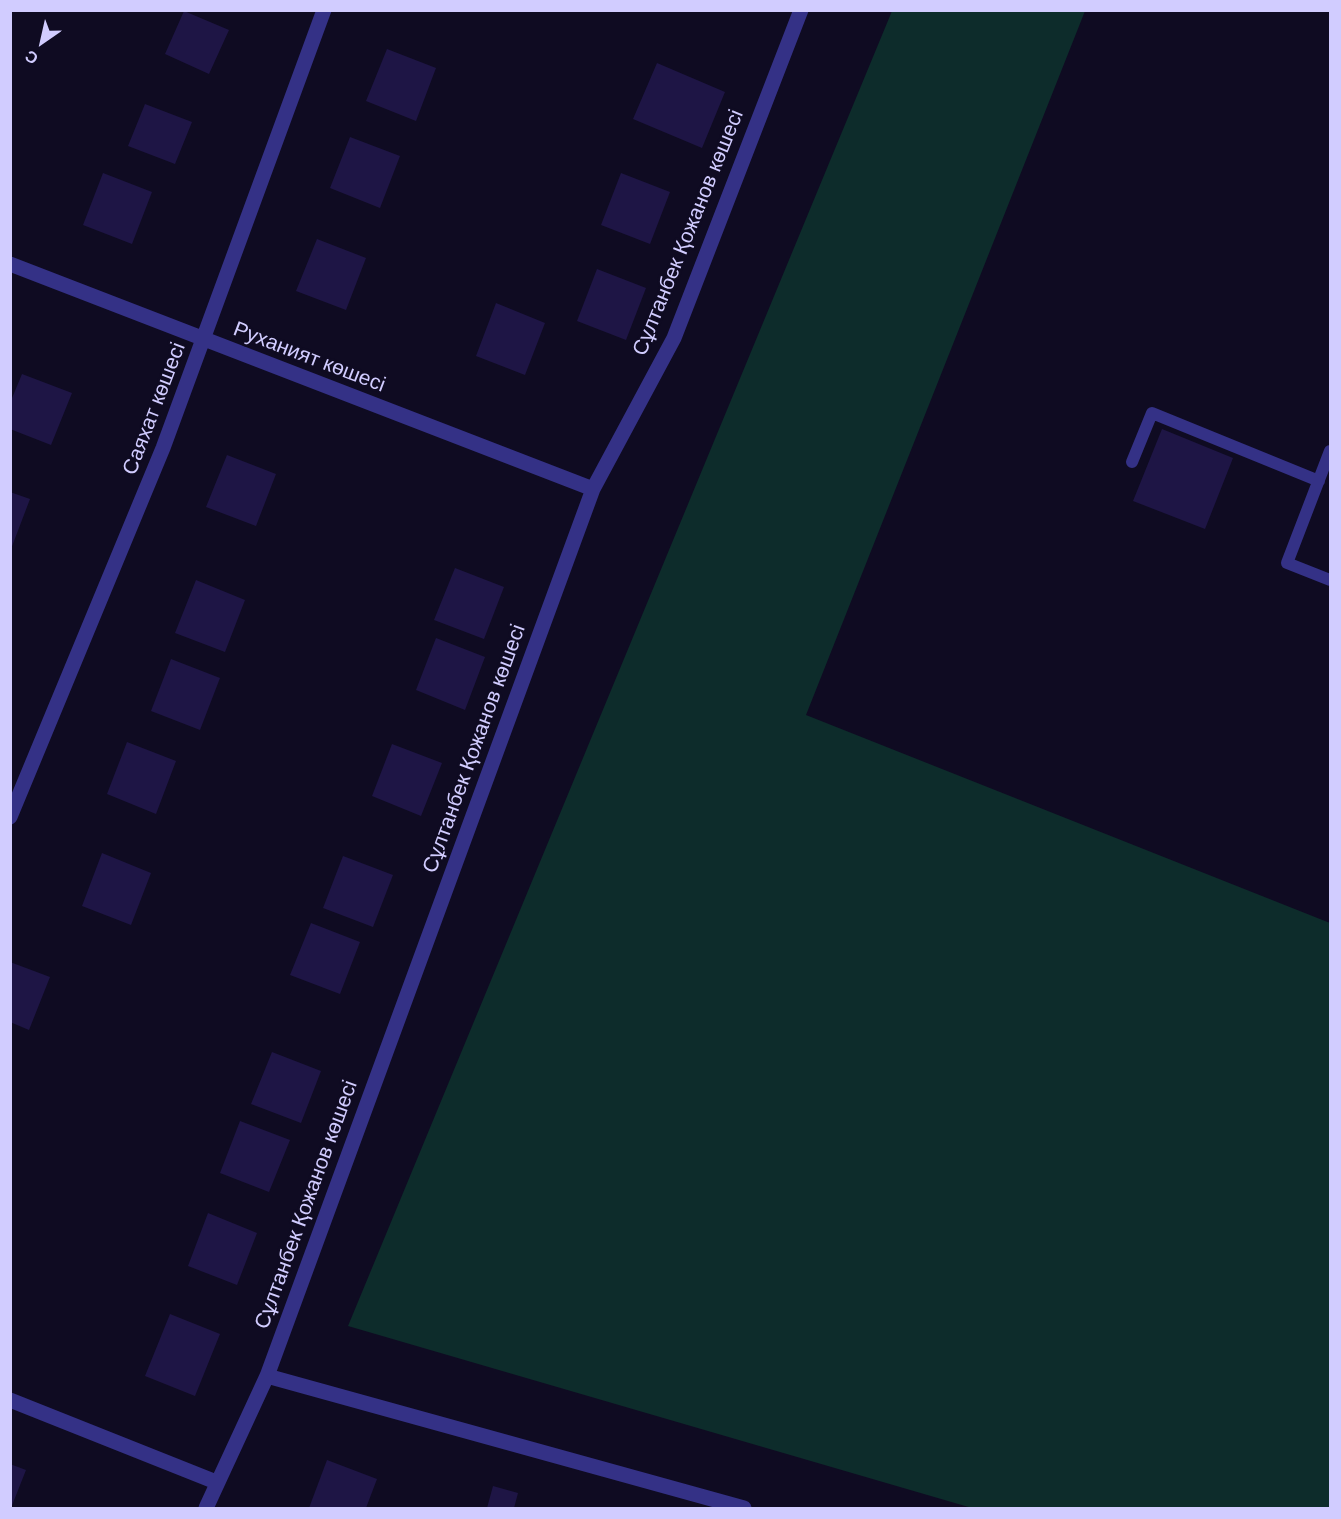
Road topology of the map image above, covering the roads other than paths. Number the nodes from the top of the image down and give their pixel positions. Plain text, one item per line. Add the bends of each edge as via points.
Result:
1 (324, 10) edge
2 (801, 10) edge
3 (10, 264) edge
4 (205, 340) junction
5 (1330, 451) edge
6 (1132, 462) dead end
7 (1319, 481) junction
8 (593, 489) junction
9 (1330, 580) edge
10 (10, 817) edge
11 (267, 1376) junction
12 (10, 1400) edge
13 (216, 1482) junction
14 (206, 1509) edge
15 (744, 1509) edge

1 - 4 street, Саяхат көшесі
2 - 8 street, Сұлтанбек Қожанов көшесі via 674,338
3 - 4 street, Руханият көшесі
4 - 8 street, Руханият көшесі
4 - 10 street, Саяхат көшесі
5 - 7 lane
6 - 7 lane via 1152,413
7 - 9 lane via 1287,563
8 - 11 street, Сұлтанбек Қожанов көшесі
11 - 13 street, Сұлтанбек Қожанов көшесі
11 - 15 street
12 - 13 street
13 - 14 street, Сұлтанбек Қожанов көшесі

